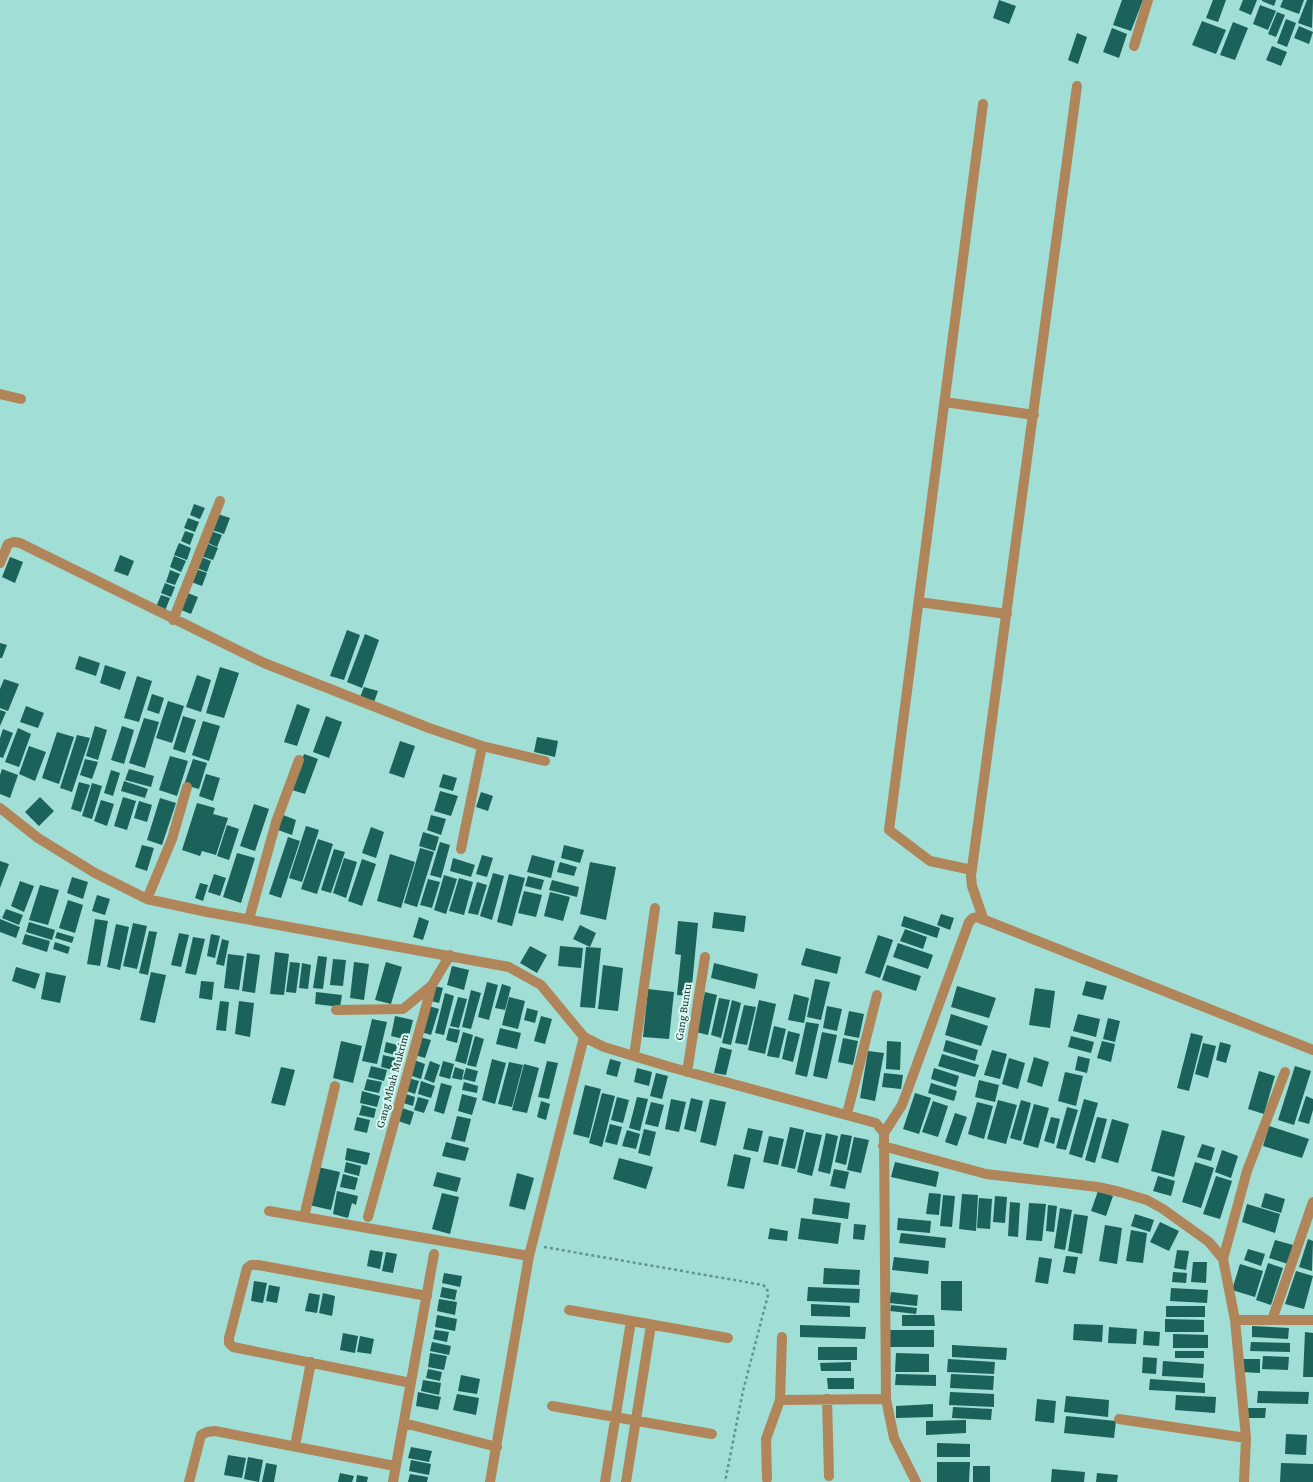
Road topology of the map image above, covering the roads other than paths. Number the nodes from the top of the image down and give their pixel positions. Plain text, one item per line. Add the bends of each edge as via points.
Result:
1 (1148, 0) edge
2 (1134, 46) dead end
3 (1076, 86) dead end
4 (983, 104) dead end
5 (0, 394) edge
6 (21, 399) dead end
7 (945, 402) junction
8 (1034, 415) junction
9 (220, 501) dead end
10 (0, 563) edge
11 (919, 602) junction
12 (1007, 614) junction
13 (173, 620) junction
14 (482, 746) junction
15 (299, 760) dead end
16 (545, 761) dead end
17 (187, 787) dead end
18 (0, 808) edge
19 (461, 849) dead end
20 (972, 870) junction
21 (147, 898) junction
22 (655, 908) dead end
23 (984, 918) junction
24 (249, 919) junction
25 (450, 955) junction
26 (705, 957) dead end
27 (432, 985) junction
28 (877, 995) dead end
29 (336, 1010) dead end
30 (587, 1038) junction
31 (1313, 1050) edge
32 (634, 1056) junction
33 (687, 1072) junction
34 (1285, 1072) dead end
35 (335, 1086) dead end
36 (847, 1114) junction
37 (884, 1133) junction
38 (883, 1146) junction
39 (1313, 1202) edge
40 (269, 1211) dead end
41 (304, 1217) junction
42 (368, 1217) dead end
43 (434, 1254) dead end
44 (529, 1256) junction
45 (1223, 1259) junction
46 (427, 1296) junction
47 (569, 1310) dead end
48 (1235, 1320) junction
49 (1272, 1320) junction
50 (1313, 1320) edge
51 (631, 1321) junction
52 (651, 1325) junction
53 (782, 1337) dead end
54 (728, 1338) dead end
55 (312, 1362) junction
56 (411, 1383) junction
57 (827, 1399) junction
58 (886, 1399) junction
59 (780, 1400) junction
60 (552, 1406) dead end
61 (615, 1417) junction
62 (1119, 1419) dead end
63 (636, 1421) junction
64 (404, 1423) junction
65 (712, 1434) dead end
66 (1246, 1438) junction
67 (295, 1446) junction
68 (497, 1447) junction
69 (396, 1466) junction
70 (829, 1476) dead end
71 (767, 1479) dead end
72 (189, 1482) edge
73 (392, 1482) edge
74 (490, 1482) edge
75 (605, 1482) edge
76 (626, 1482) edge
77 (916, 1482) edge
78 (1244, 1482) edge

1 - 2 street
3 - 8 street
4 - 7 street
5 - 6 street
7 - 8 street
7 - 11 street
8 - 12 street
9 - 13 street
10 - 13 street via 8,544 14,542
11 - 12 street
11 - 20 street via 889,830 930,861
12 - 20 street
13 - 14 street via 264,663 336,693
14 - 16 street
14 - 19 street
15 - 24 street via 276,822
17 - 21 street via 172,839
18 - 21 street via 38,838 94,873
20 - 23 street via 972,886
21 - 24 street
22 - 32 street
23 - 31 street
23 - 37 street via 973,918 969,922 902,1105
24 - 25 street
25 - 27 street, Gang Mbah Mukrim
25 - 30 street via 503,966 524,974 541,985
26 - 33 street, Gang Buntu
27 - 29 street via 403,1009
27 - 42 street, Gang Mbah Mukrim
28 - 36 street
30 - 32 street via 604,1047
30 - 44 street
32 - 33 street
33 - 36 street
34 - 45 street via 1257,1142 1236,1207
35 - 41 street
36 - 37 street via 872,1121
37 - 38 street
38 - 45 street via 986,1174 1098,1187 1140,1198 1163,1209 1209,1242
38 - 58 street
39 - 49 street
40 - 41 street
41 - 44 street
43 - 46 street
44 - 68 street
45 - 48 street
46 - 55 street via 251,1265 247,1268 229,1338 233,1347
46 - 56 street
47 - 51 street
48 - 49 street
48 - 66 street
49 - 50 street
51 - 52 street
51 - 61 street
52 - 54 street
52 - 63 street
53 - 59 street
55 - 56 street
55 - 67 street
56 - 64 street
57 - 58 street
57 - 59 street
57 - 70 street
58 - 77 street via 894,1438
59 - 71 street via 766,1438
60 - 61 street
61 - 63 street
61 - 75 street
62 - 66 street
63 - 65 street
63 - 76 street
64 - 68 street
64 - 69 street
66 - 78 street
67 - 69 street
67 - 72 street via 215,1431 207,1432 202,1435
68 - 74 street
69 - 73 street

